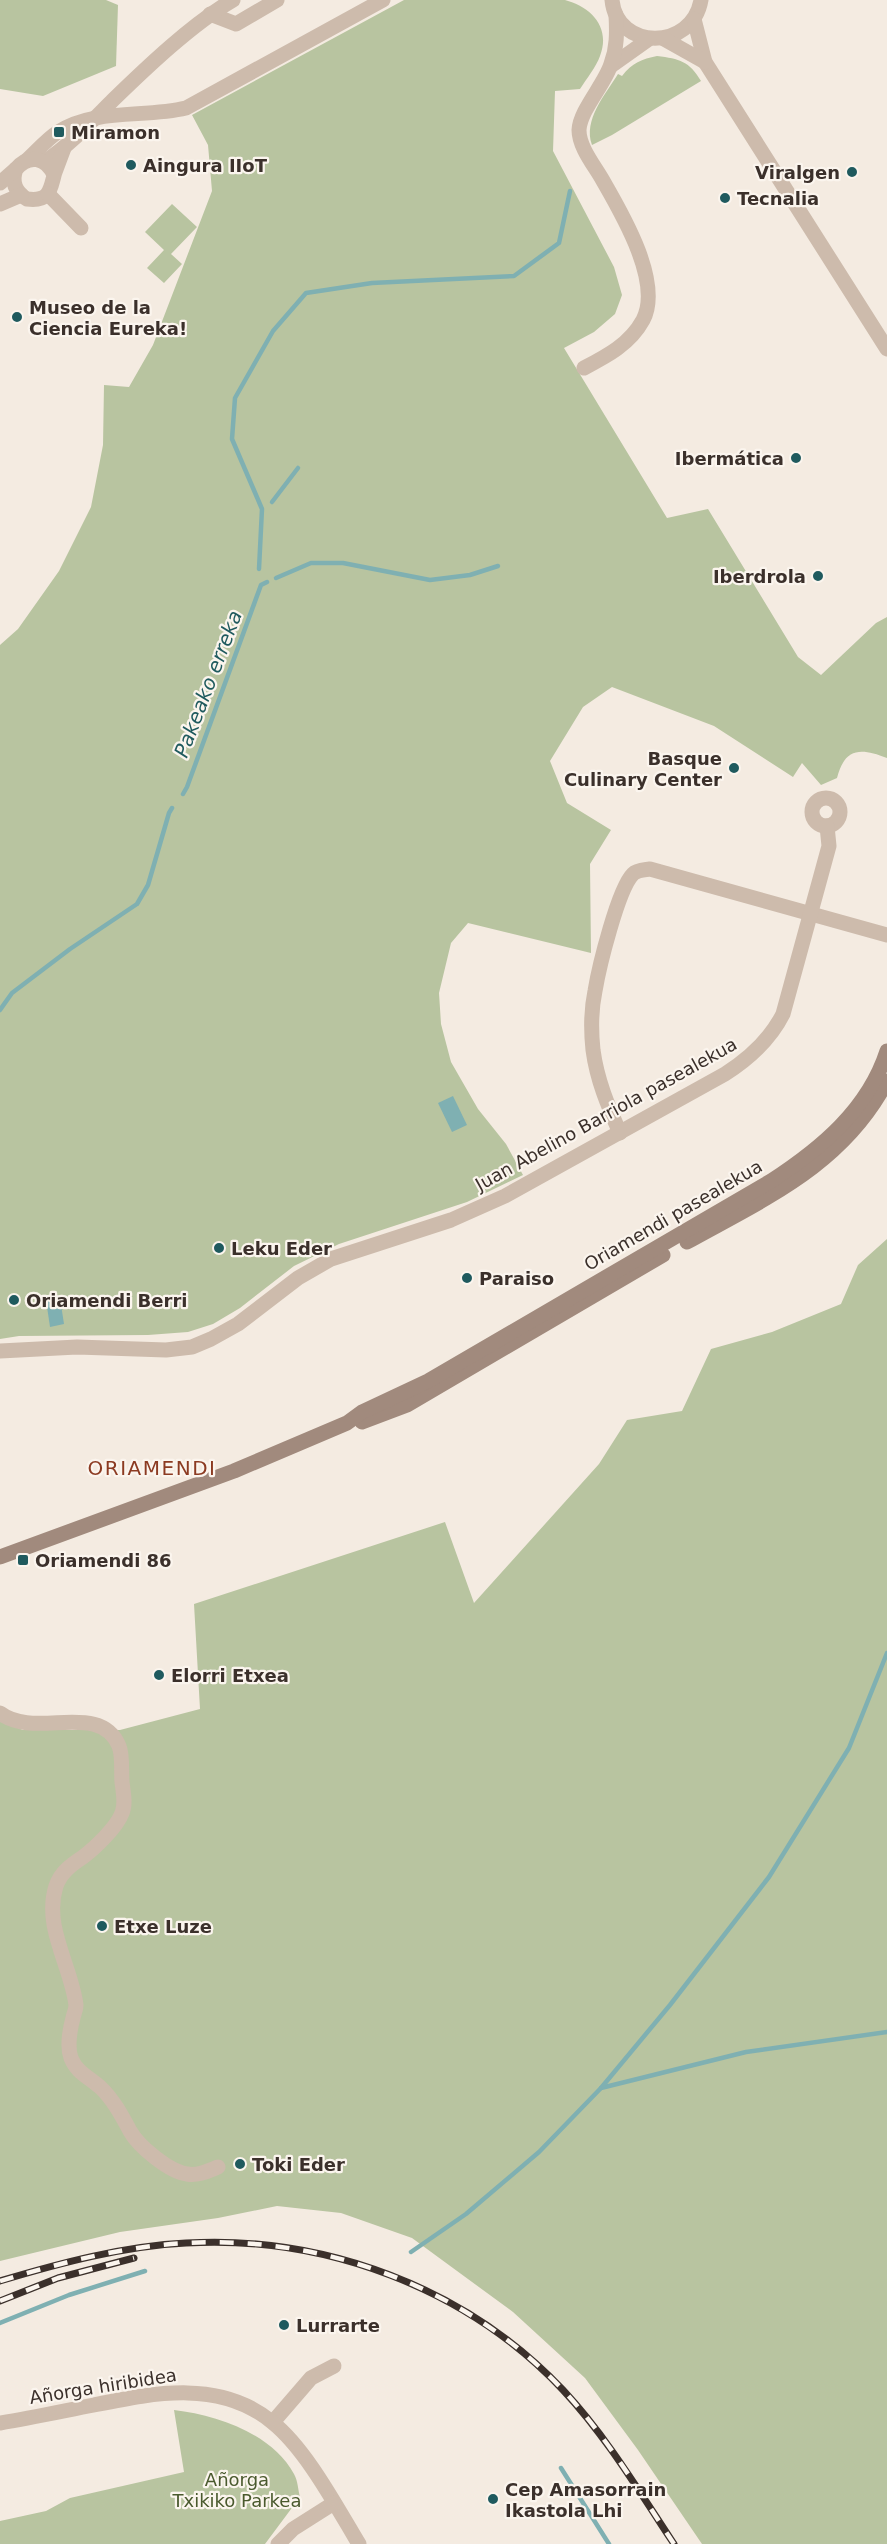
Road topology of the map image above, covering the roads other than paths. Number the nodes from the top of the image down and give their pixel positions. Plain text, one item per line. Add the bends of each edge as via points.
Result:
1 (233, 0) edge
2 (277, 0) edge
3 (383, 0) edge
4 (701, 0) edge
5 (611, 5) edge
6 (210, 14) junction
7 (694, 19) junction
8 (657, 39) junction
9 (705, 62) junction
10 (611, 66) junction
11 (95, 118) junction
12 (64, 148) junction
13 (44, 162) junction
14 (21, 164) junction
15 (54, 175) junction
16 (0, 183) edge
17 (48, 194) junction
18 (21, 195) junction
19 (0, 204) edge
20 (81, 228) dead end
21 (887, 349) edge
22 (584, 368) dead end
23 (827, 826) dead end
24 (810, 915) junction
25 (887, 935) edge
26 (887, 1051) edge
27 (887, 1081) edge
28 (620, 1133) junction
29 (0, 1351) edge
30 (347, 1423) junction
31 (0, 1557) edge
32 (0, 1713) edge
33 (218, 2167) dead end
34 (334, 2367) dead end
35 (273, 2422) junction
36 (0, 2423) edge
37 (334, 2503) junction
38 (278, 2544) edge
39 (359, 2544) edge

1 - 6 street
2 - 6 street via 236,24
3 - 11 street via 186,108 164,114
4 - 7 street
5 - 8 street via 625,26 636,34
5 - 10 street via 618,42
6 - 11 street
7 - 8 street via 686,28
7 - 9 street
8 - 9 street
8 - 10 street
9 - 21 street
10 - 22 street via 583,117 579,129 581,143 637,249 647,278 648,301 644,318 632,335 612,354
11 - 12 street
11 - 14 street via 59,132
12 - 13 street
12 - 15 street
13 - 14 street via 34,159
13 - 15 street
14 - 16 street
14 - 18 street via 14,183
15 - 17 street
17 - 18 street via 34,200
17 - 20 street
18 - 19 street
23 - 24 street, Juan Abelino Barriola pasealekua via 829,846
24 - 25 street
24 - 28 street, Juan Abelino Barriola pasealekua via 783,1014 774,1031 743,1062
24 - 28 street via 650,869 635,872 625,884 607,942 591,1025 602,1092
26 - 30 street, Oriamendi pasealekua via 855,1108 808,1157 428,1381
27 - 30 street, Oriamendi pasealekua via 876,1102 845,1141 811,1171 407,1405 366,1421
28 - 29 street, Juan Abelino Barriola pasealekua via 483,1207 331,1260 298,1278 238,1324 192,1347
30 - 31 street, Oriamendi pasealekua via 234,1471
32 - 33 street via 22,1724 92,1722 103,1726 117,1741 122,1764 122,1814 97,1846 65,1870 53,1899 54,1926 71,1976 76,2008 69,2044 71,2058 85,2078 99,2086 115,2105 134,2138 159,2160 186,2174
34 - 35 street via 311,2378
35 - 36 street, Añorga hiribidea via 251,2408 218,2396 187,2392 144,2395
35 - 37 street, Añorga hiribidea via 296,2447
37 - 38 street via 293,2529
37 - 39 street, Añorga hiribidea

